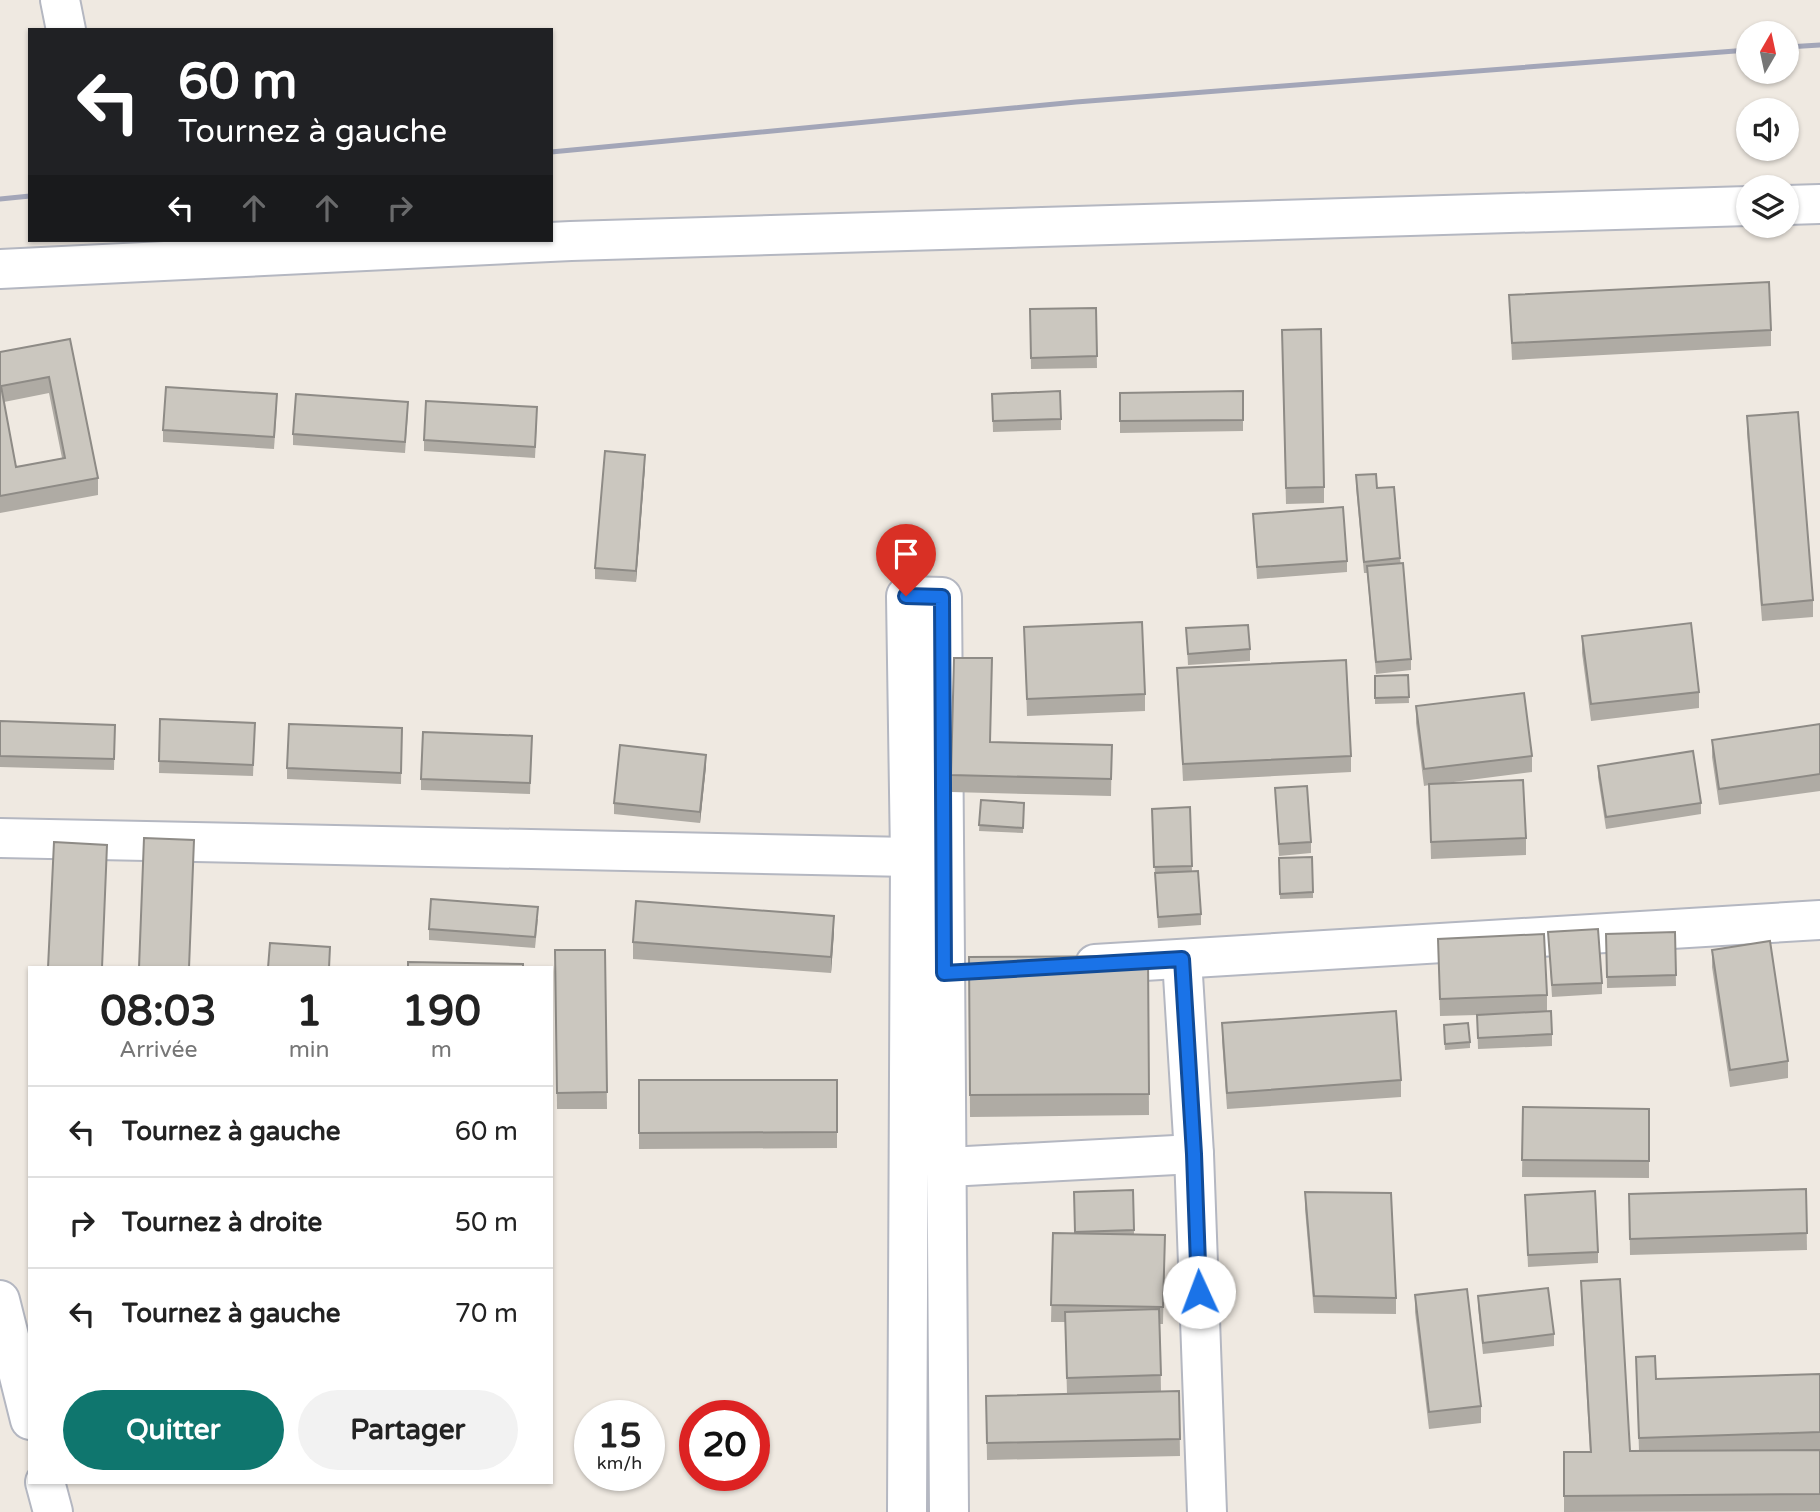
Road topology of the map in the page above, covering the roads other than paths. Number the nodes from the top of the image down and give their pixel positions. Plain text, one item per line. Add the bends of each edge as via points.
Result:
1 (60, 0) edge
2 (66, 28) edge
3 (1820, 204) edge
4 (1799, 205) edge
5 (1736, 206) edge
6 (551, 242) edge
7 (553, 242) edge
8 (0, 269) edge
9 (0, 838) edge
10 (910, 857) junction
11 (1820, 920) edge
12 (1182, 959) junction
13 (1063, 966) edge
14 (984, 970) edge
15 (944, 973) junction
16 (1194, 1154) junction
17 (948, 1167) junction
18 (0, 1300) edge
19 (28, 1412) edge
20 (46, 1484) edge
21 (53, 1512) edge
22 (907, 1512) edge
23 (948, 1512) edge
24 (1207, 1512) edge

1 - 2 street
3 - 4 street
5 - 7 street
6 - 8 street
9 - 10 street
10 - 15 street via 906,596 942,597
10 - 22 street
11 - 12 street
12 - 13 street
12 - 16 street
14 - 15 street
15 - 17 street
16 - 17 street
16 - 24 street
17 - 23 street
18 - 19 street
20 - 21 street

